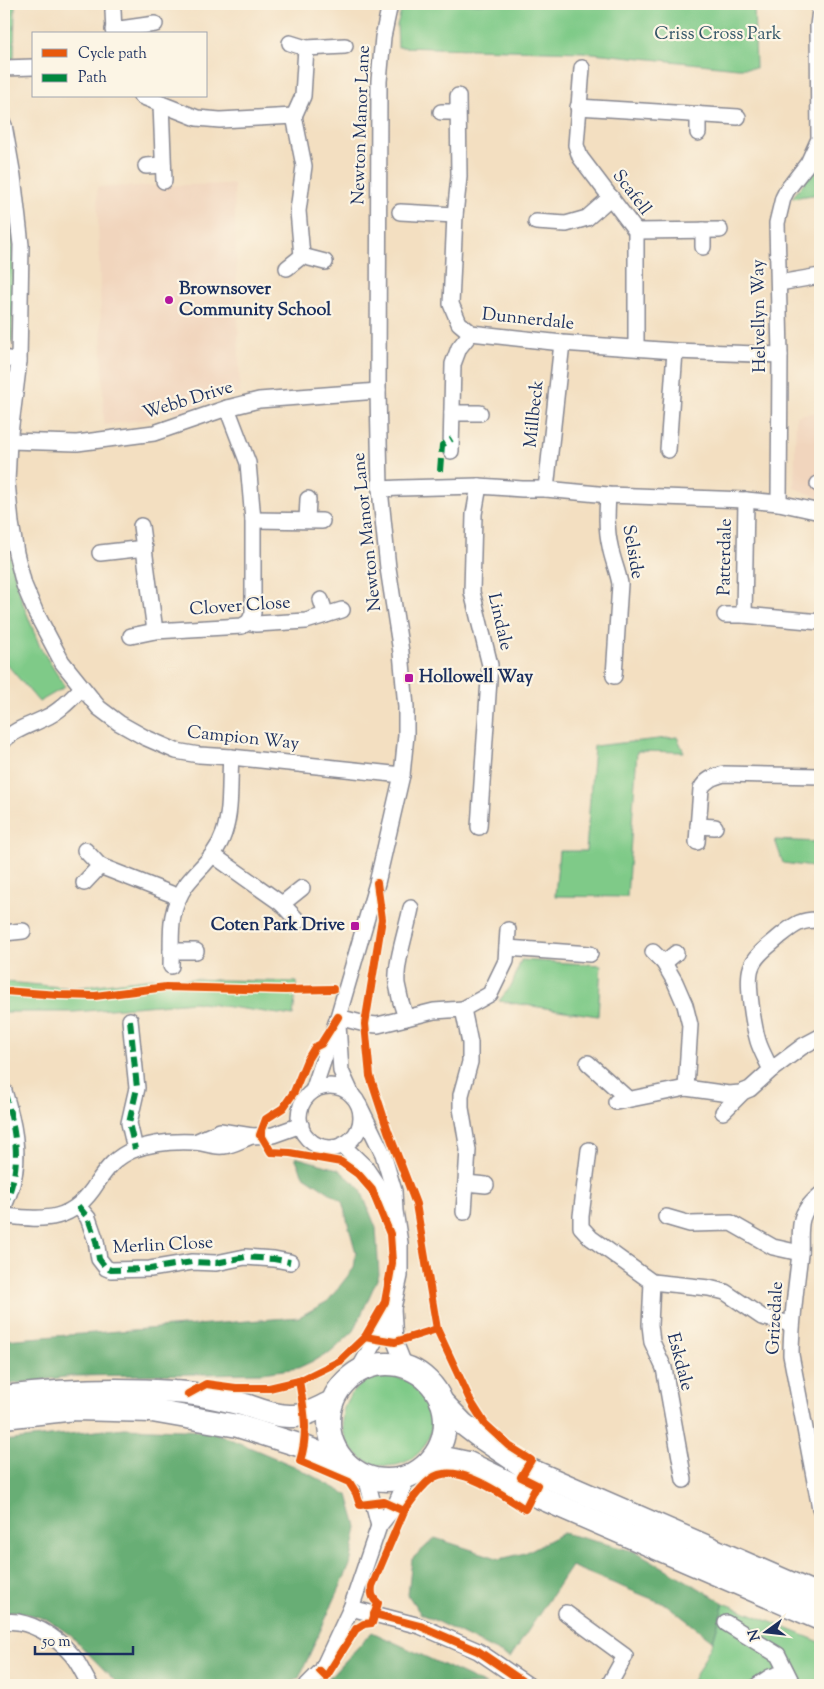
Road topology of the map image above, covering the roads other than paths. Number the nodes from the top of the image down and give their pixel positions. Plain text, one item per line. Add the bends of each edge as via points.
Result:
1 (390, 4) edge
2 (113, 10) dead end
3 (820, 10) edge
4 (155, 24) dead end
5 (114, 32) edge
6 (290, 43) dead end
7 (345, 46) dead end
8 (306, 48) junction
9 (32, 67) edge
10 (4, 68) edge
11 (582, 68) dead end
12 (458, 96) dead end
13 (146, 98) edge
14 (161, 104) junction
15 (578, 107) junction
16 (441, 112) dead end
17 (457, 112) junction
18 (698, 114) junction
19 (294, 116) junction
20 (738, 117) dead end
21 (4, 124) edge
22 (698, 133) dead end
23 (820, 139) edge
24 (163, 165) junction
25 (146, 166) dead end
26 (164, 181) dead end
27 (611, 197) junction
28 (400, 212) dead end
29 (455, 215) junction
30 (536, 222) dead end
31 (703, 230) junction
32 (720, 230) dead end
33 (636, 232) junction
34 (703, 247) dead end
35 (302, 256) junction
36 (325, 262) dead end
37 (286, 268) dead end
38 (820, 276) edge
39 (779, 283) junction
40 (471, 333) junction
41 (562, 343) junction
42 (636, 347) junction
43 (675, 351) junction
44 (780, 355) junction
45 (4, 358) edge
46 (19, 361) junction
47 (378, 391) junction
48 (227, 408) junction
49 (452, 413) junction
50 (480, 413) dead end
51 (9, 441) junction
52 (668, 450) dead end
53 (451, 451) dead end
54 (479, 486) junction
55 (546, 489) junction
56 (380, 490) junction
57 (608, 495) junction
58 (308, 499) dead end
59 (746, 500) junction
60 (779, 503) junction
61 (820, 512) edge
62 (253, 520) junction
63 (141, 526) dead end
64 (145, 548) junction
65 (100, 553) dead end
66 (321, 600) dead end
67 (342, 610) dead end
68 (326, 615) junction
69 (726, 615) dead end
70 (744, 615) junction
71 (250, 622) junction
72 (820, 622) edge
73 (155, 631) junction
74 (131, 636) dead end
75 (614, 676) dead end
76 (82, 688) junction
77 (4, 740) edge
78 (231, 757) junction
79 (402, 775) junction
80 (820, 776) edge
81 (698, 826) junction
82 (479, 827) dead end
83 (715, 827) dead end
84 (697, 842) dead end
85 (85, 850) dead end
86 (213, 855) junction
87 (100, 866) junction
88 (84, 883) dead end
89 (302, 888) dead end
90 (180, 897) junction
91 (282, 904) junction
92 (412, 908) dead end
93 (820, 920) edge
94 (298, 921) dead end
95 (508, 930) dead end
96 (23, 931) dead end
97 (4, 933) edge
98 (507, 948) junction
99 (196, 951) dead end
100 (653, 952) dead end
101 (676, 953) dead end
102 (590, 954) dead end
103 (664, 963) junction
104 (463, 1009) junction
105 (338, 1017) junction
106 (406, 1018) junction
107 (130, 1020) dead end
108 (820, 1037) edge
109 (588, 1063) dead end
110 (771, 1070) junction
111 (686, 1088) junction
112 (4, 1091) edge
113 (312, 1091) junction
114 (743, 1092) junction
115 (355, 1100) junction
116 (723, 1112) dead end
117 (300, 1125) junction
118 (342, 1145) junction
119 (135, 1149) junction
120 (589, 1150) dead end
121 (466, 1183) junction
122 (486, 1185) dead end
123 (820, 1195) edge
124 (4, 1206) edge
125 (78, 1206) junction
126 (395, 1212) junction
127 (464, 1212) dead end
128 (4, 1216) edge
129 (666, 1216) dead end
130 (800, 1252) junction
131 (290, 1262) dead end
132 (652, 1282) junction
133 (394, 1308) junction
134 (791, 1324) junction
135 (405, 1367) junction
136 (358, 1371) junction
137 (4, 1396) edge
138 (441, 1401) junction
139 (332, 1402) junction
140 (4, 1417) edge
141 (431, 1460) junction
142 (357, 1471) junction
143 (408, 1476) junction
144 (684, 1480) dead end
145 (820, 1508) edge
146 (379, 1526) junction
147 (820, 1596) edge
148 (351, 1608) junction
149 (566, 1613) dead end
150 (820, 1619) edge
151 (4, 1622) edge
152 (726, 1623) dead end
153 (789, 1679) edge
154 (90, 1685) edge
155 (307, 1685) edge
156 (528, 1685) edge
157 (609, 1685) edge
158 (758, 1685) edge

1 - 47 street, Newton Manor Lane via 379,81
2 - 5 street
3 - 23 street
4 - 5 street
6 - 8 street
7 - 8 street
8 - 19 street via 304,96
9 - 10 street
11 - 15 street, Scafell
12 - 17 street, Dunnerdale
13 - 14 street
14 - 19 street via 212,120
14 - 24 street
15 - 18 street
15 - 27 street, Scafell via 576,145 580,156
16 - 17 street
17 - 29 street, Dunnerdale via 459,177
18 - 20 street
18 - 22 street
19 - 35 street via 304,166 298,211
21 - 46 street, Campion Way via 21,245
23 - 39 street, Helvellyn Way via 814,154 783,198 777,223
24 - 25 street
24 - 26 street
27 - 30 street via 587,218 566,224
27 - 33 street, Scafell
28 - 29 street
29 - 40 street, Dunnerdale via 452,304 459,323
31 - 32 street
31 - 33 street
31 - 34 street
33 - 42 street, Scafell
35 - 36 street
35 - 37 street
38 - 39 street
39 - 44 street, Helvellyn Way
40 - 41 street, Dunnerdale
40 - 49 street via 459,348 453,364
41 - 42 street, Dunnerdale
41 - 55 street, Millbeck
42 - 43 street, Dunnerdale
43 - 44 street, Dunnerdale
43 - 52 street
44 - 60 street, Helvellyn Way
45 - 46 street
46 - 51 street, Campion Way
47 - 48 street, Webb Drive via 259,400
47 - 56 street, Newton Manor Lane
48 - 51 street, Webb Drive via 154,434 77,443
48 - 62 street via 248,462
49 - 50 street
49 - 53 street
51 - 76 street, Campion Way via 7,482 11,523 24,585 62,662
54 - 55 street
54 - 56 street
54 - 82 street, Lindale via 474,514 472,592 490,666
55 - 57 street
56 - 79 street, Newton Manor Lane via 404,679 406,735
57 - 59 street
57 - 75 street, Selside via 607,529 620,584
58 - 62 street via 315,520
59 - 60 street
59 - 70 street, Patterdale
60 - 61 street
62 - 71 street via 253,613
63 - 64 street
64 - 65 street
64 - 73 street
66 - 68 street
67 - 68 street, Clover Close
68 - 71 street, Clover Close via 306,621
69 - 70 street, Patterdale
70 - 72 street, Patterdale
71 - 73 street, Clover Close via 242,626
73 - 74 street, Clover Close
76 - 77 street via 47,718 25,726
76 - 78 street, Campion Way via 99,708 144,737 176,751
78 - 79 street, Campion Way
78 - 86 street via 228,817 224,834
79 - 105 street, Newton Manor Lane via 377,883
80 - 81 street via 715,776 701,788
81 - 83 street
81 - 84 street
85 - 87 street
86 - 90 street
86 - 91 street
87 - 88 street
87 - 90 street
89 - 91 street
90 - 99 street via 170,926 171,959
91 - 94 street
92 - 106 street via 397,983
93 - 110 street via 804,920 795,924 763,951 751,967 752,1011 758,1042
95 - 98 street
96 - 97 street
98 - 102 street
98 - 104 street via 506,961 490,994
100 - 103 street
101 - 103 street
103 - 111 street via 685,1005 690,1025
104 - 106 street via 434,1011
104 - 121 street via 470,1043 470,1062 460,1108 468,1150
105 - 106 street via 378,1025
105 - 113 street, Newton Manor Lane
105 - 115 street, Newton Manor Lane via 341,1071
107 - 119 street via 137,1088 129,1123
108 - 110 street
109 - 111 street via 622,1100
110 - 114 street via 750,1090
111 - 114 street via 730,1094
112 - 124 street via 17,1151 13,1184
113 - 115 street via 326,1086 340,1087
113 - 117 street via 300,1110
114 - 116 street
115 - 118 street via 361,1117 358,1129 352,1139
115 - 126 street, Newton Manor Lane via 383,1154 394,1191
117 - 118 street via 310,1140 317,1144 325,1147
117 - 119 street via 273,1135 252,1136 220,1131 195,1142
118 - 126 street, Newton Manor Lane via 365,1167
119 - 125 street via 106,1169
120 - 132 street via 581,1227 591,1238
121 - 122 street
121 - 127 street
123 - 130 street, Grizedale via 802,1219
125 - 128 street via 66,1214 49,1218
125 - 131 street, Merlin Close via 88,1218 99,1259 111,1270 245,1258
126 - 133 street, Newton Manor Lane via 400,1243 400,1276
129 - 130 street via 690,1224 731,1223 773,1246
130 - 134 street, Grizedale
132 - 134 street via 725,1292 762,1317
132 - 144 street, Eskdale via 652,1342 664,1368
133 - 135 street, Newton Manor Lane via 395,1342
133 - 136 street, Newton Manor Lane
134 - 145 street, Grizedale via 791,1355
135 - 136 highway via 389,1364
135 - 138 highway via 432,1386
136 - 139 highway via 343,1384
137 - 139 highway via 106,1389 177,1392 229,1401 282,1416 305,1414
138 - 141 highway via 444,1432
138 - 147 highway via 480,1437 526,1468
139 - 142 highway via 328,1419 330,1436 337,1453
140 - 142 highway via 75,1409 152,1411 238,1426 305,1447
141 - 143 highway
141 - 150 highway via 449,1459 468,1464
142 - 143 highway via 380,1480
142 - 146 street
143 - 146 street via 395,1506
146 - 148 street
148 - 155 street via 322,1670
148 - 156 street via 420,1626 478,1651
149 - 157 street via 625,1656
151 - 154 street via 32,1625 48,1634 72,1655
152 - 153 street via 778,1655
153 - 158 street via 770,1677

